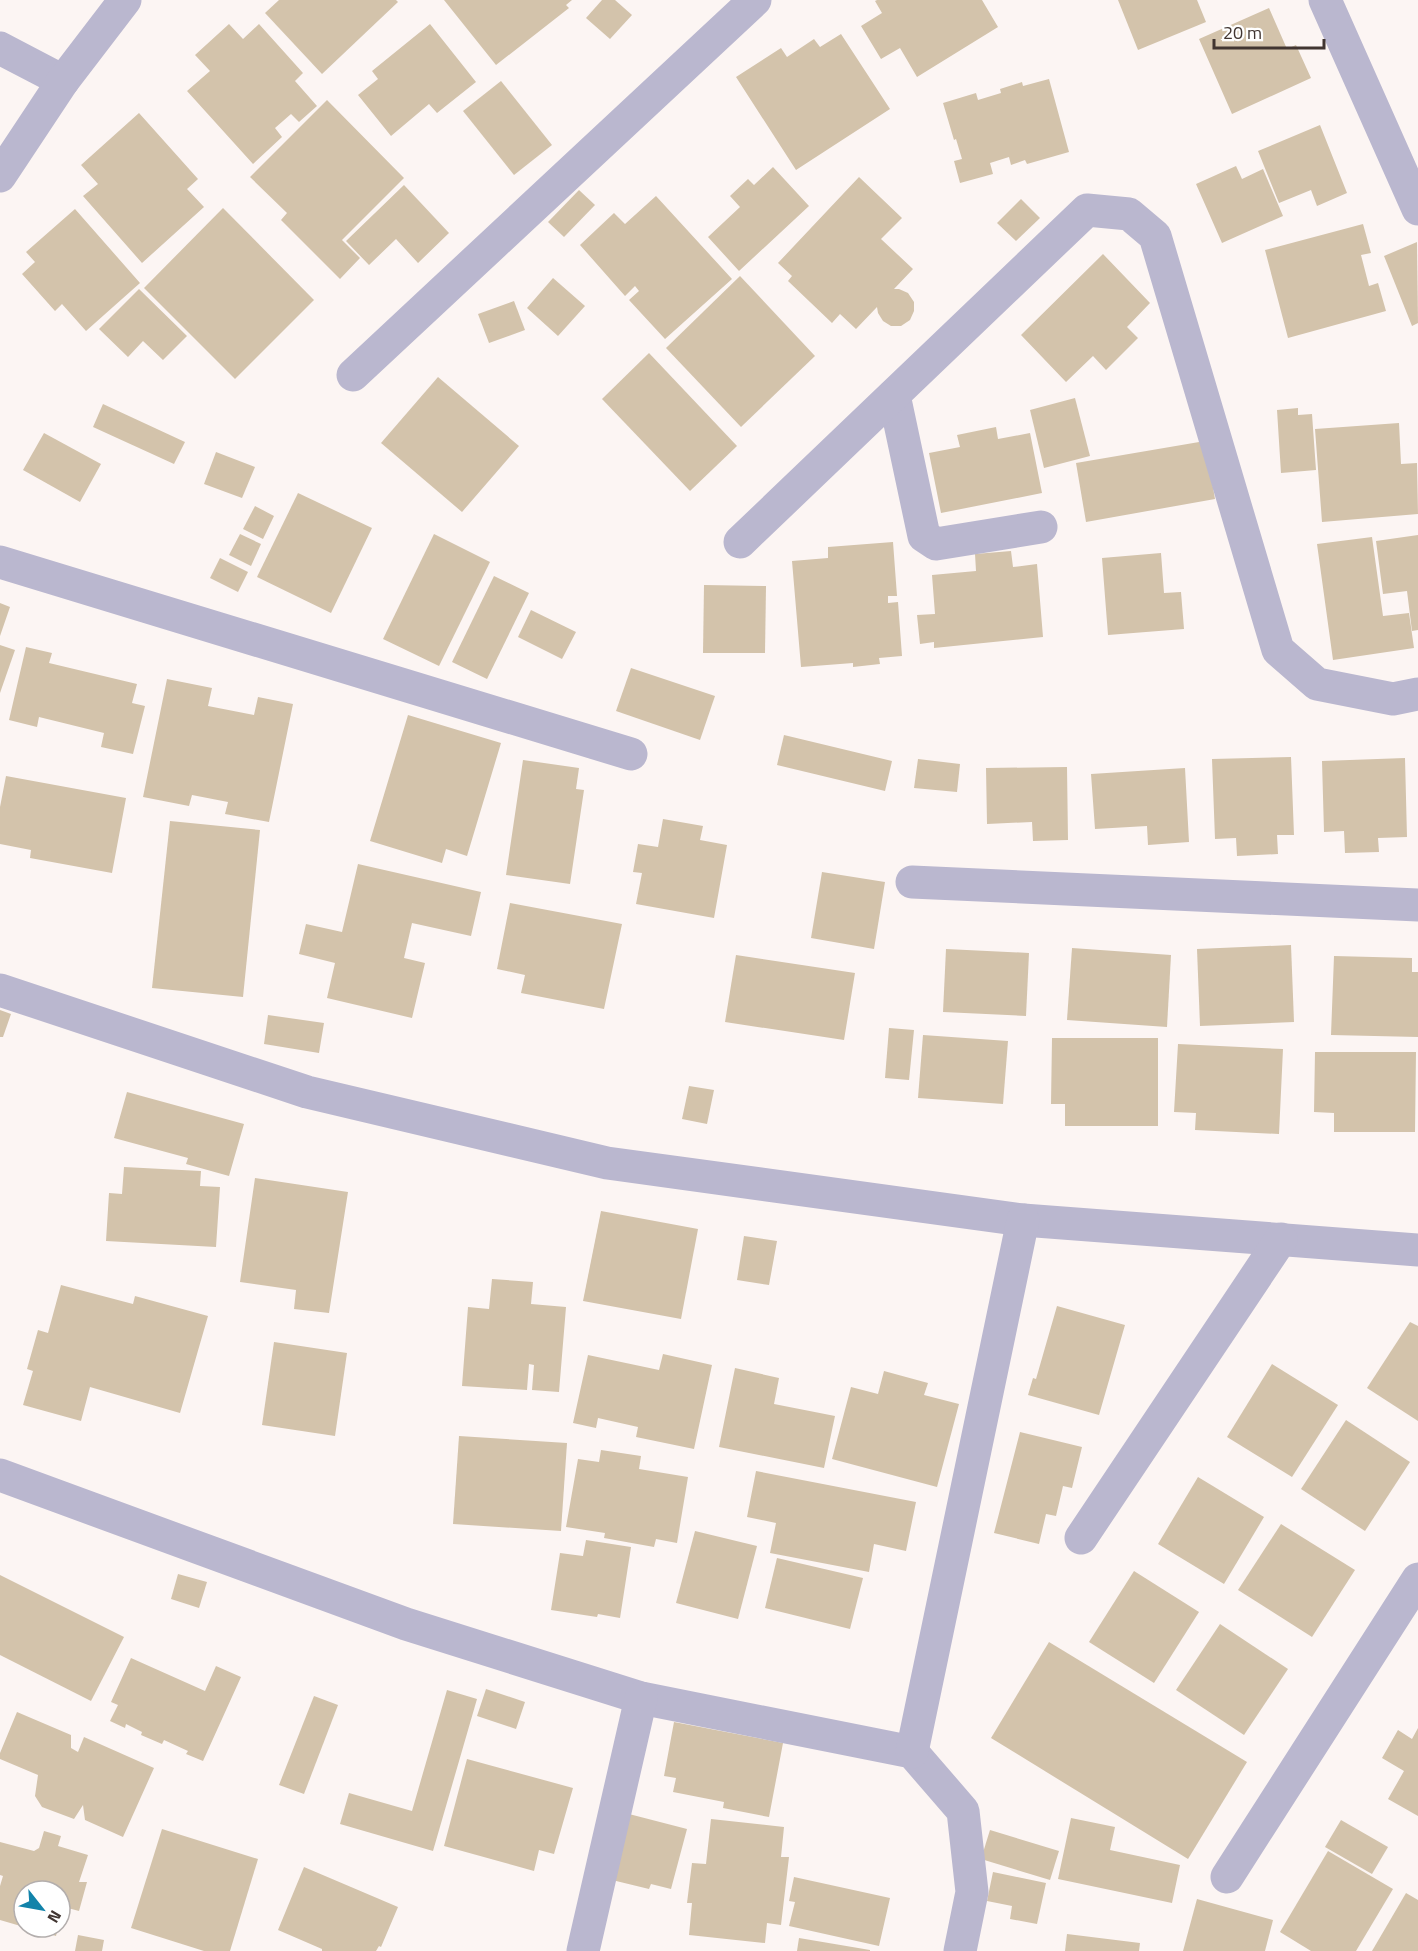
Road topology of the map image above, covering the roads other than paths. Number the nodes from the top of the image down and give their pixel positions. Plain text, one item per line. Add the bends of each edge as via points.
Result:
1 (125, 0) edge
2 (755, 0) edge
3 (1326, 0) edge
4 (0, 48) edge
5 (63, 81) junction
6 (0, 176) edge
7 (1418, 210) edge
8 (353, 375) dead end
9 (894, 395) junction
10 (1041, 527) dead end
11 (740, 542) dead end
12 (0, 562) edge
13 (1418, 694) edge
14 (631, 754) dead end
15 (912, 882) dead end
16 (1418, 905) edge
17 (0, 990) edge
18 (1023, 1220) junction
19 (1281, 1239) junction
20 (1418, 1250) edge
21 (0, 1475) edge
22 (1081, 1538) dead end
23 (1418, 1579) edge
24 (641, 1698) junction
25 (912, 1752) junction
26 (1227, 1877) dead end
27 (583, 1951) edge
28 (960, 1951) edge

1 - 5 street
2 - 8 street
3 - 7 street
4 - 5 street
5 - 6 street
9 - 10 street via 928,540 936,544
9 - 11 street
9 - 13 street via 1087,210 1129,214 1155,236 1278,650 1317,684 1393,699
12 - 14 street
15 - 16 street
17 - 18 street via 307,1092 608,1163
18 - 19 street
18 - 25 street
19 - 20 street
19 - 22 street
21 - 24 street via 406,1624
23 - 26 street
24 - 25 street
24 - 27 street
25 - 28 street via 963,1811 972,1892

